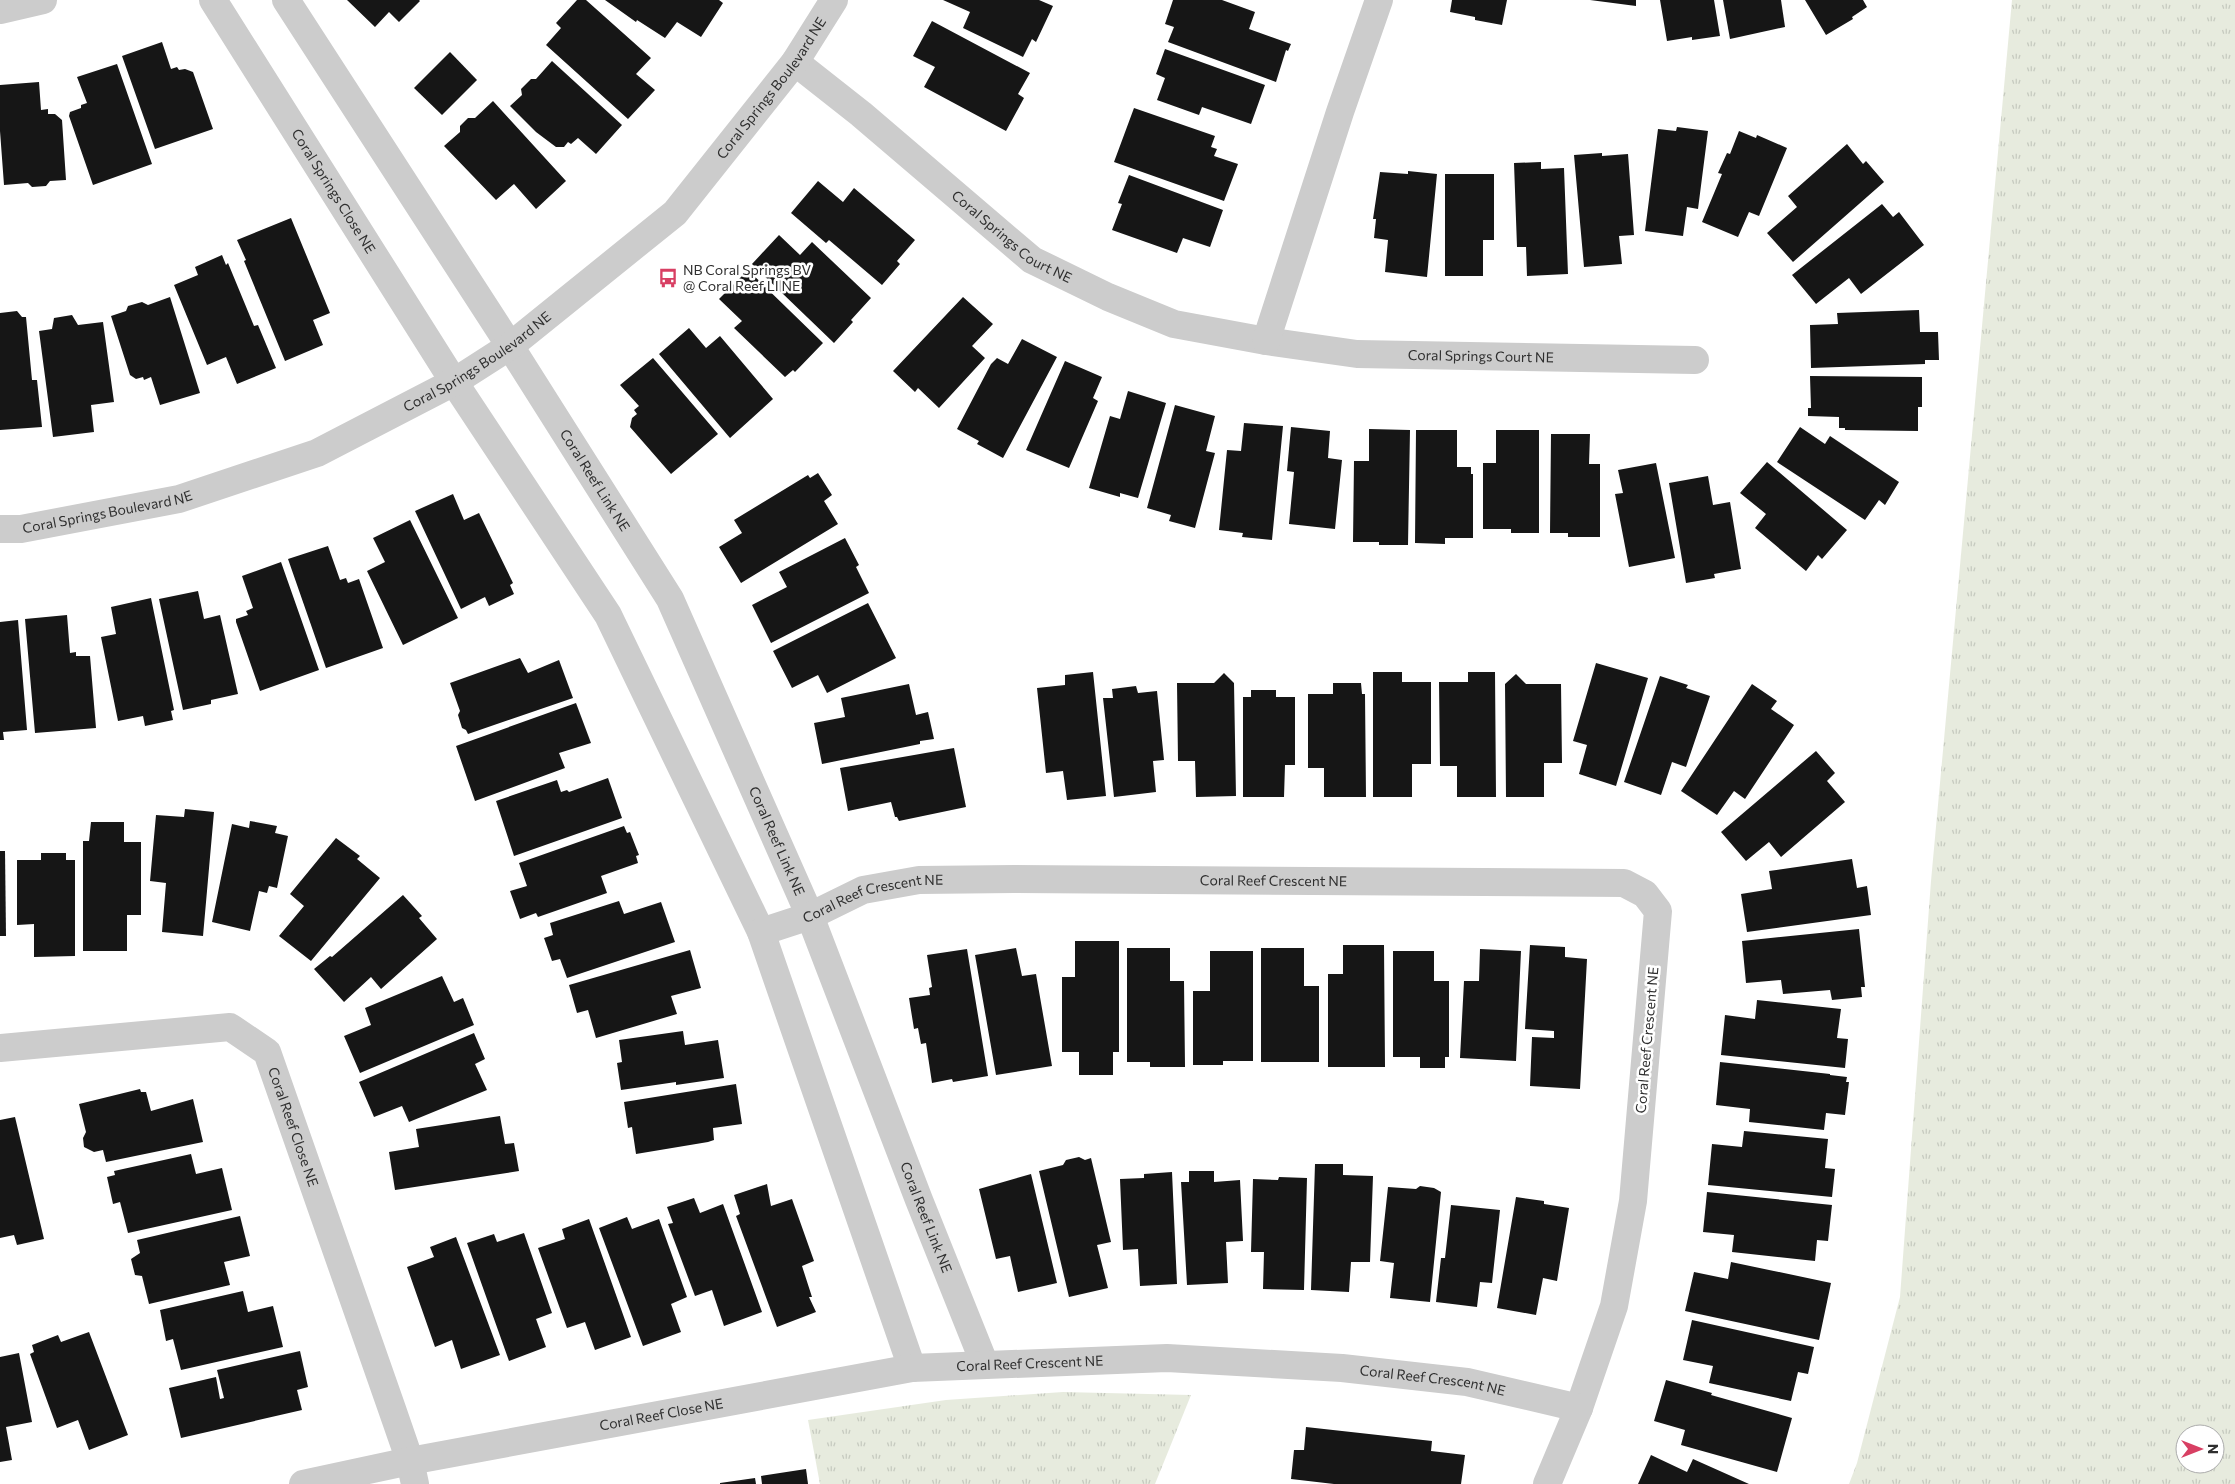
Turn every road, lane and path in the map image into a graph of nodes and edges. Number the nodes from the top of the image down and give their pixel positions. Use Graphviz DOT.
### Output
graph roads {
  1 [pos="43,0"];
  2 [pos="213,0"];
  3 [pos="286,0"];
  4 [pos="834,0"];
  5 [pos="1379,0"];
  6 [pos="0,10"];
  7 [pos="795,62"];
  8 [pos="1266,341"];
  9 [pos="510,346"];
  10 [pos="1695,360"];
  11 [pos="454,382"];
  12 [pos="0,529"];
  13 [pos="810,916"];
  14 [pos="761,932"];
  15 [pos="0,1048"];
  16 [pos="985,1365"];
  17 [pos="912,1368"];
  18 [pos="1579,1408"];
  19 [pos="412,1473"];
  20 [pos="303,1484"];
  21 [pos="1547,1484"];
  1 -- 6 [label="street"];
  2 -- 11 [label="street, Coral Springs Close NE"];
  3 -- 9 [label="street"];
  4 -- 7 [label="street, Coral Springs Boulevard NE"];
  5 -- 8 [label="street"];
  7 -- 8 [label="street, Coral Springs Court NE"];
  7 -- 9 [label="street, Coral Springs Boulevard NE"];
  8 -- 10 [label="street, Coral Springs Court NE"];
  9 -- 11 [label="street, Coral Springs Boulevard NE"];
  9 -- 13 [label="street, Coral Reef Link NE"];
  11 -- 12 [label="street, Coral Springs Boulevard NE"];
  11 -- 14 [label="street"];
  13 -- 14 [label="street, Coral Reef Crescent NE"];
  13 -- 16 [label="street, Coral Reef Link NE"];
  13 -- 18 [label="street, Coral Reef Crescent NE"];
  14 -- 17 [label="street"];
  15 -- 19 [label="street, Coral Reef Close NE"];
  16 -- 17 [label="street, Coral Reef Crescent NE"];
  16 -- 18 [label="street, Coral Reef Crescent NE"];
  17 -- 19 [label="street, Coral Reef Close NE"];
  18 -- 21 [label="street"];
  19 -- 20 [label="street, Coral Reef Close NE"];
}
